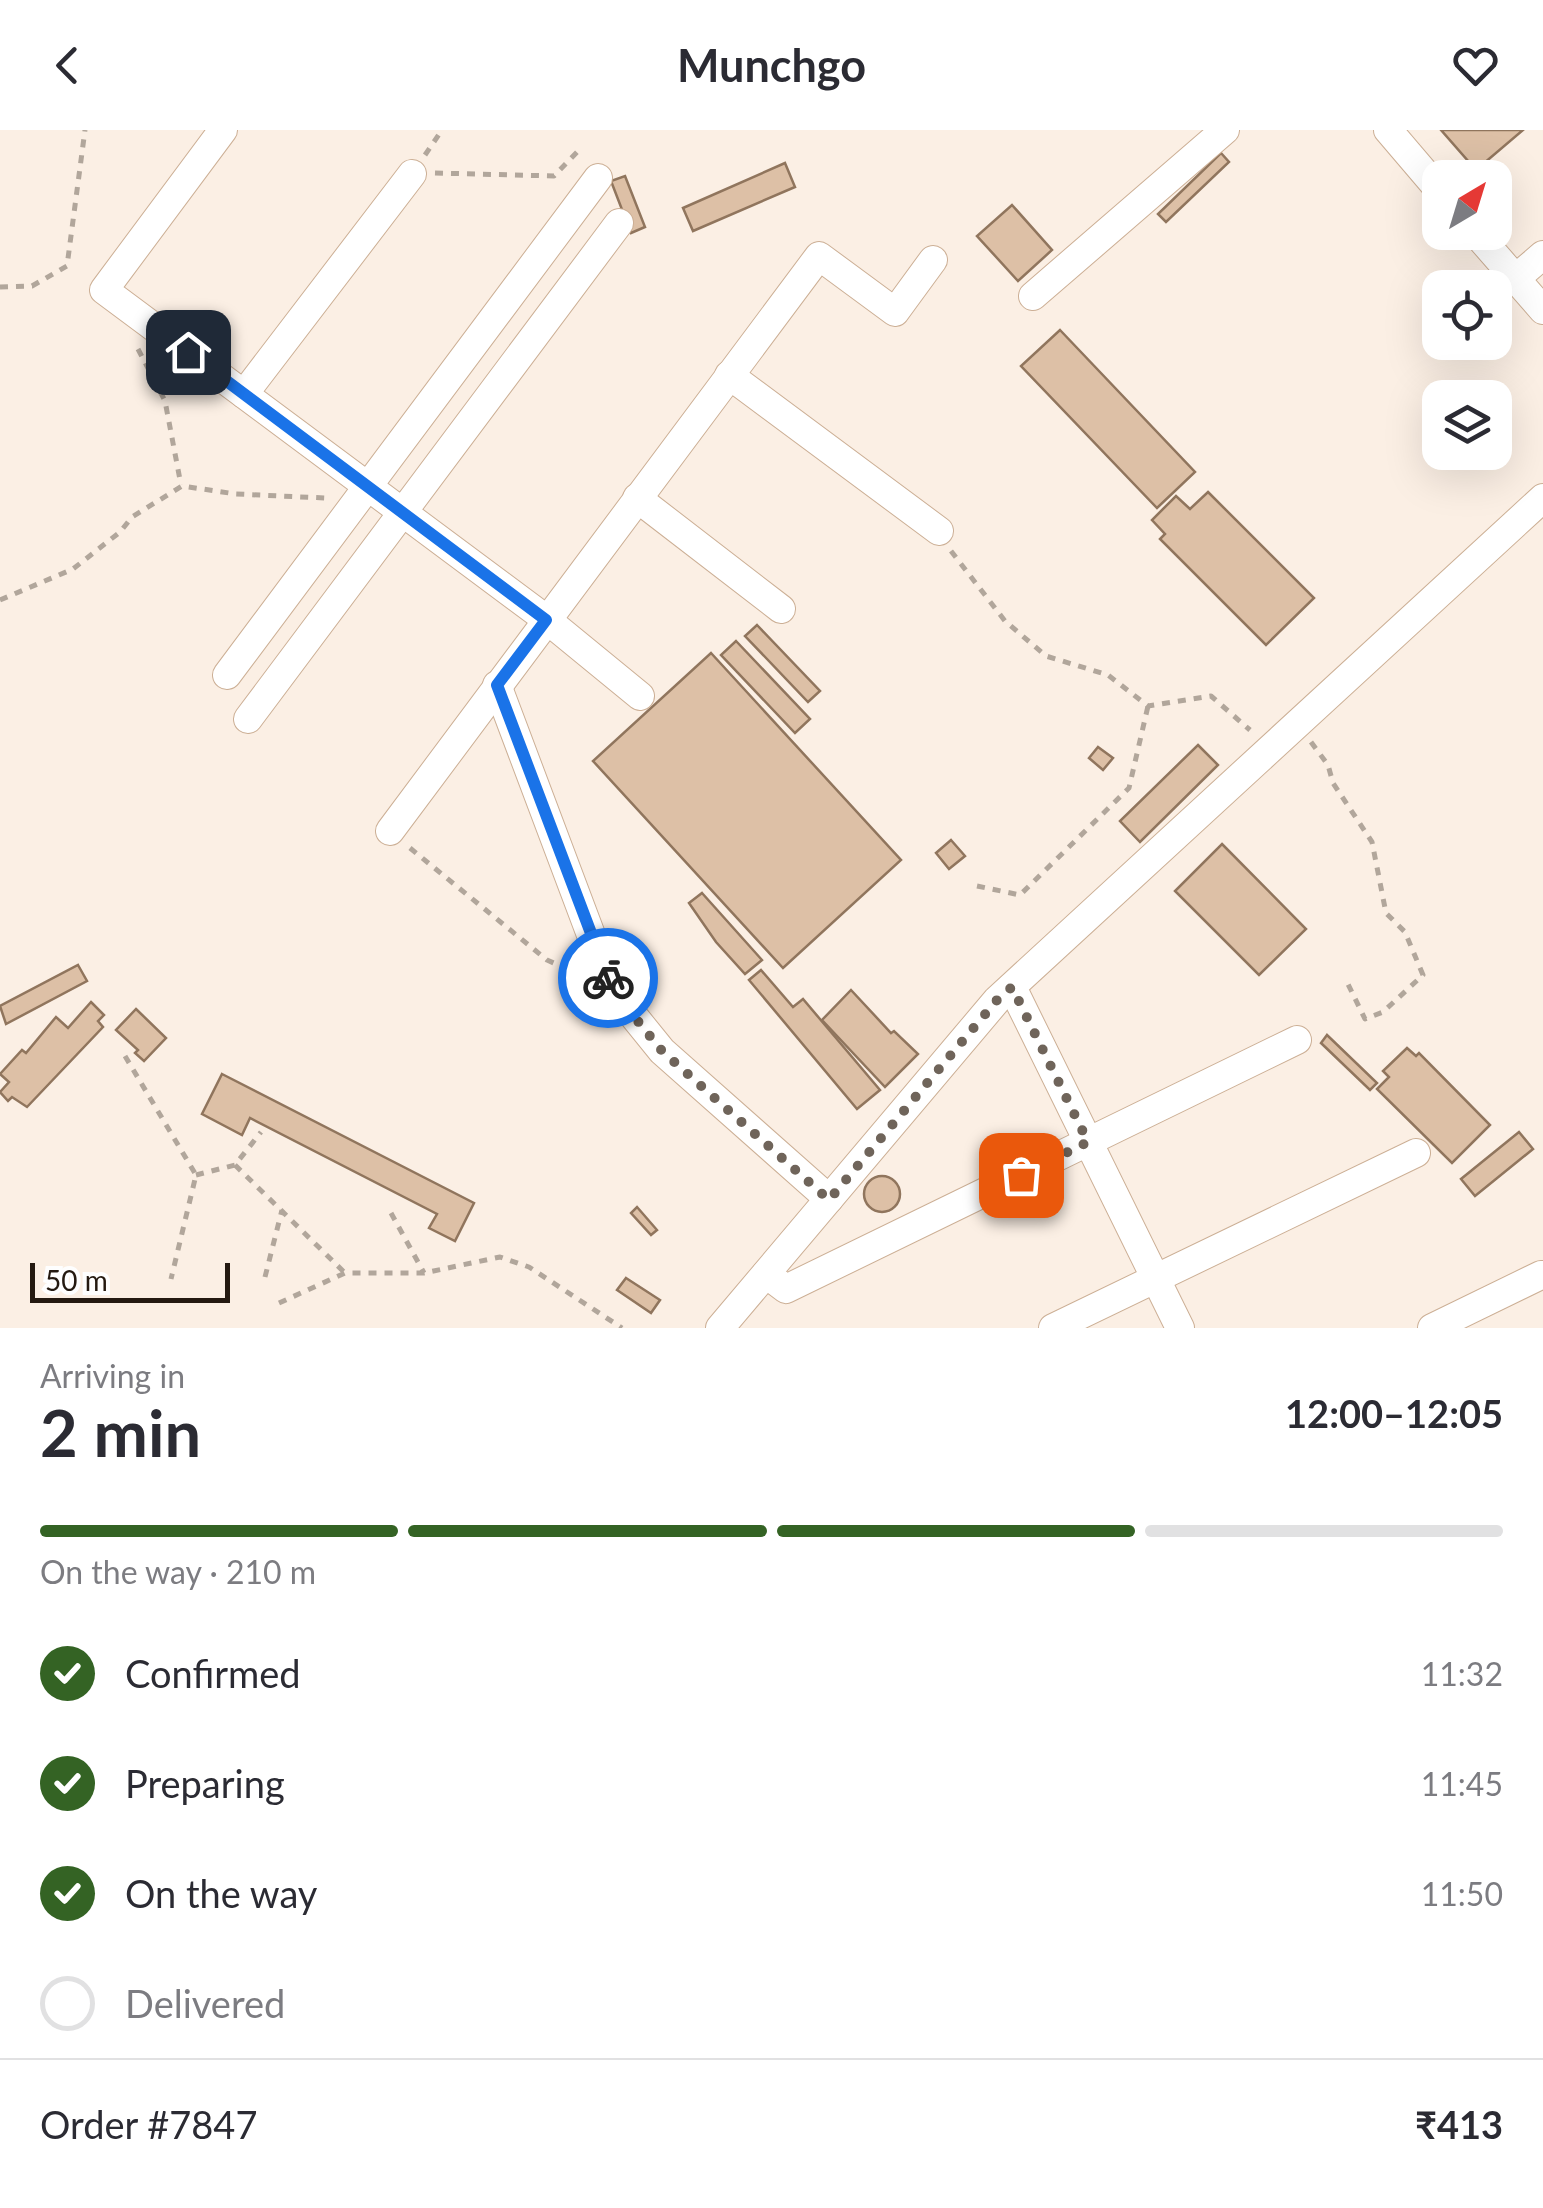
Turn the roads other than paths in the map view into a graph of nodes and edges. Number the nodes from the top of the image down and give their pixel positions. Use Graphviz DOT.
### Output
graph roads {
  1 [pos="223,130"];
  2 [pos="1226,130"];
  3 [pos="1388,130"];
  4 [pos="1422,170"];
  5 [pos="412,174"];
  6 [pos="598,178"];
  7 [pos="619,224"];
  8 [pos="1491,250"];
  9 [pos="1543,255"];
  10 [pos="933,260"];
  11 [pos="1515,279"];
  12 [pos="1033,296"];
  13 [pos="1543,310"];
  14 [pos="730,375"];
  15 [pos="244,394"];
  16 [pos="359,496"];
  17 [pos="637,498"];
  18 [pos="1543,498"];
  19 [pos="405,514"];
  20 [pos="939,531"];
  21 [pos="782,609"];
  22 [pos="546,620"];
  23 [pos="227,676"];
  24 [pos="497,685"];
  25 [pos="640,696"];
  26 [pos="248,719"];
  27 [pos="390,831"];
  28 [pos="1012,987"];
  29 [pos="1297,1040"];
  30 [pos="1088,1142"];
  31 [pos="1416,1152"];
  32 [pos="829,1200"];
  33 [pos="766,1274"];
  34 [pos="1541,1276"];
  35 [pos="1156,1278"];
  36 [pos="720,1328"];
  37 [pos="1053,1328"];
  38 [pos="1180,1328"];
  39 [pos="1432,1328"];
  1 -- 15 [label="street"];
  2 -- 12 [label="street"];
  3 -- 4 [label="street"];
  5 -- 15 [label="street"];
  6 -- 16 [label="street"];
  7 -- 19 [label="street"];
  8 -- 11 [label="street"];
  9 -- 11 [label="street"];
  10 -- 14 [label="street"];
  11 -- 13 [label="street"];
  14 -- 17 [label="street"];
  14 -- 20 [label="street"];
  15 -- 16 [label="street"];
  16 -- 19 [label="street"];
  16 -- 23 [label="street"];
  17 -- 21 [label="street"];
  17 -- 22 [label="street"];
  18 -- 28 [label="street"];
  19 -- 22 [label="street"];
  19 -- 26 [label="street"];
  22 -- 24 [label="street"];
  22 -- 25 [label="street"];
  24 -- 27 [label="street"];
  24 -- 32 [label="street"];
  28 -- 30 [label="street"];
  28 -- 32 [label="street"];
  29 -- 30 [label="street"];
  30 -- 33 [label="street"];
  30 -- 35 [label="street"];
  31 -- 35 [label="street"];
  32 -- 33 [label="street"];
  33 -- 36 [label="street"];
  34 -- 39 [label="street"];
  35 -- 37 [label="street"];
  35 -- 38 [label="street"];
}
